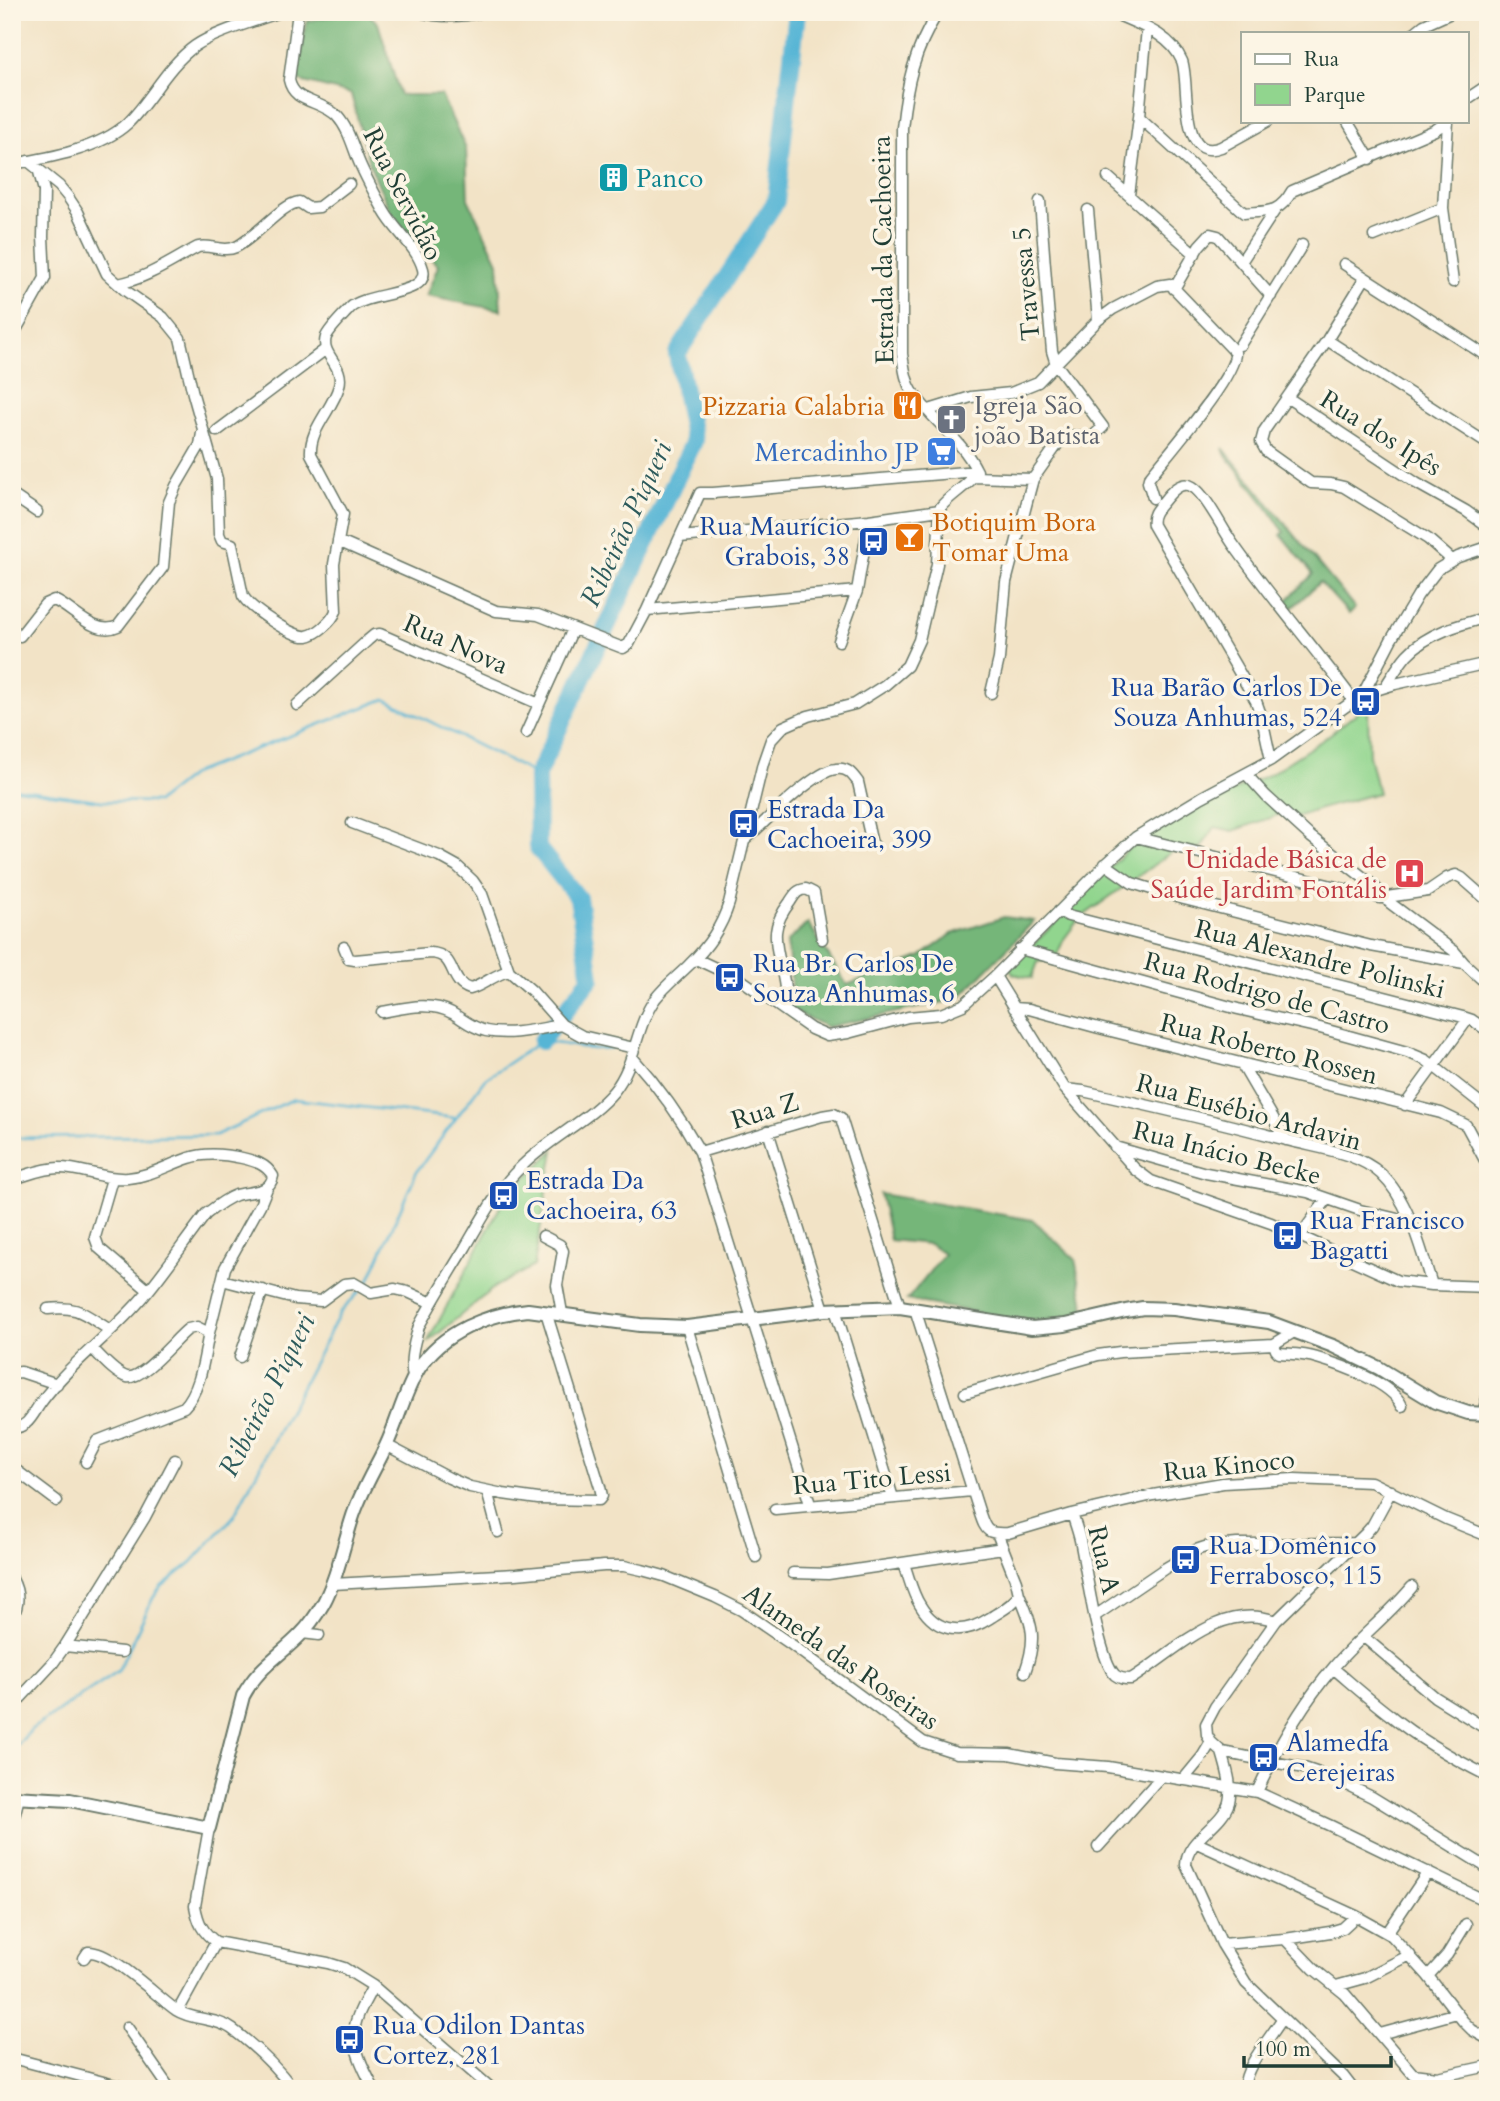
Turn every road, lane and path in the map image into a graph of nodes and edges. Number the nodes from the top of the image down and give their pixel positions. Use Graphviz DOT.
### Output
graph roads {
  1 [pos="280,12"];
  2 [pos="298,12"];
  3 [pos="419,12"];
  4 [pos="484,12"];
  5 [pos="938,12"];
  6 [pos="1111,12"];
  7 [pos="1453,12"];
  8 [pos="1147,28"];
  9 [pos="1415,32"];
  10 [pos="1488,85"];
  11 [pos="1468,98"];
  12 [pos="1139,117"];
  13 [pos="1266,122"];
  14 [pos="1349,122"];
  15 [pos="1447,122"];
  16 [pos="1448,122"];
  17 [pos="1370,159"];
  18 [pos="28,161"];
  19 [pos="12,164"];
  20 [pos="40,172"];
  21 [pos="1108,177"];
  22 [pos="349,184"];
  23 [pos="1129,195"];
  24 [pos="1040,201"];
  25 [pos="1443,208"];
  26 [pos="1088,210"];
  27 [pos="1275,210"];
  28 [pos="1374,236"];
  29 [pos="1301,245"];
  30 [pos="1195,254"];
  31 [pos="1241,262"];
  32 [pos="1344,264"];
  33 [pos="1365,278"];
  34 [pos="1453,282"];
  35 [pos="118,284"];
  36 [pos="1174,289"];
  37 [pos="1270,296"];
  38 [pos="16,320"];
  39 [pos="1098,320"];
  40 [pos="12,337"];
  41 [pos="1327,340"];
  42 [pos="1240,345"];
  43 [pos="326,349"];
  44 [pos="1488,357"];
  45 [pos="1056,364"];
  46 [pos="1288,398"];
  47 [pos="929,410"];
  48 [pos="202,429"];
  49 [pos="217,431"];
  50 [pos="1488,443"];
  51 [pos="976,474"];
  52 [pos="1033,479"];
  53 [pos="12,495"];
  54 [pos="1153,498"];
  55 [pos="940,510"];
  56 [pos="37,512"];
  57 [pos="869,520"];
  58 [pos="1488,527"];
  59 [pos="680,537"];
  60 [pos="338,541"];
  61 [pos="1488,547"];
  62 [pos="1452,560"];
  63 [pos="856,591"];
  64 [pos="647,610"];
  65 [pos="1488,617"];
  66 [pos="573,629"];
  67 [pos="20,636"];
  68 [pos="839,641"];
  69 [pos="1488,663"];
  70 [pos="1385,687"];
  71 [pos="991,692"];
  72 [pos="1359,698"];
  73 [pos="539,704"];
  74 [pos="297,705"];
  75 [pos="526,733"];
  76 [pos="1271,760"];
  77 [pos="1246,774"];
  78 [pos="352,823"];
  79 [pos="1136,837"];
  80 [pos="744,840"];
  81 [pos="874,845"];
  82 [pos="1105,864"];
  83 [pos="1385,897"];
  84 [pos="1488,901"];
  85 [pos="1059,911"];
  86 [pos="822,939"];
  87 [pos="344,947"];
  88 [pos="1020,949"];
  89 [pos="696,959"];
  90 [pos="1464,963"];
  91 [pos="509,971"];
  92 [pos="995,976"];
  93 [pos="1488,985"];
  94 [pos="1014,1008"];
  95 [pos="784,1009"];
  96 [pos="383,1012"];
  97 [pos="1468,1019"];
  98 [pos="562,1025"];
  99 [pos="1488,1031"];
  100 [pos="633,1052"];
  101 [pos="1241,1063"];
  102 [pos="1432,1065"];
  103 [pos="1065,1089"];
  104 [pos="1405,1105"];
  105 [pos="1488,1109"];
  106 [pos="768,1131"];
  107 [pos="1286,1140"];
  108 [pos="1114,1147"];
  109 [pos="700,1152"];
  110 [pos="1488,1166"];
  111 [pos="112,1178"];
  112 [pos="12,1179"];
  113 [pos="267,1188"];
  114 [pos="1327,1199"];
  115 [pos="1410,1222"];
  116 [pos="1300,1236"];
  117 [pos="543,1237"];
  118 [pos="222,1280"];
  119 [pos="1432,1285"];
  120 [pos="1488,1287"];
  121 [pos="148,1290"];
  122 [pos="263,1290"];
  123 [pos="432,1303"];
  124 [pos="900,1307"];
  125 [pos="48,1309"];
  126 [pos="829,1309"];
  127 [pos="915,1309"];
  128 [pos="546,1311"];
  129 [pos="562,1313"];
  130 [pos="750,1319"];
  131 [pos="687,1327"];
  132 [pos="110,1331"];
  133 [pos="1294,1332"];
  134 [pos="209,1333"];
  135 [pos="1274,1344"];
  136 [pos="92,1348"];
  137 [pos="240,1357"];
  138 [pos="12,1373"];
  139 [pos="414,1380"];
  140 [pos="57,1384"];
  141 [pos="1488,1392"];
  142 [pos="965,1393"];
  143 [pos="1402,1406"];
  144 [pos="1485,1414"];
  145 [pos="12,1429"];
  146 [pos="386,1446"];
  147 [pos="175,1460"];
  148 [pos="86,1462"];
  149 [pos="12,1478"];
  150 [pos="487,1491"];
  151 [pos="1391,1491"];
  152 [pos="972,1492"];
  153 [pos="893,1498"];
  154 [pos="57,1501"];
  155 [pos="810,1504"];
  156 [pos="775,1509"];
  157 [pos="1072,1514"];
  158 [pos="498,1532"];
  159 [pos="998,1533"];
  160 [pos="1488,1536"];
  161 [pos="1356,1543"];
  162 [pos="1003,1548"];
  163 [pos="756,1557"];
  164 [pos="904,1564"];
  165 [pos="793,1573"];
  166 [pos="12,1579"];
  167 [pos="333,1584"];
  168 [pos="1412,1587"];
  169 [pos="1019,1594"];
  170 [pos="1095,1616"];
  171 [pos="12,1617"];
  172 [pos="1276,1621"];
  173 [pos="302,1633"];
  174 [pos="319,1635"];
  175 [pos="1364,1637"];
  176 [pos="65,1646"];
  177 [pos="122,1652"];
  178 [pos="1333,1668"];
  179 [pos="1025,1672"];
  180 [pos="12,1707"];
  181 [pos="1488,1730"];
  182 [pos="1211,1742"];
  183 [pos="1222,1752"];
  184 [pos="1270,1762"];
  185 [pos="1488,1776"];
  186 [pos="1161,1777"];
  187 [pos="1183,1780"];
  188 [pos="1229,1787"];
  189 [pos="1257,1792"];
  190 [pos="16,1797"];
  191 [pos="12,1825"];
  192 [pos="209,1828"];
  193 [pos="1197,1843"];
  194 [pos="1098,1847"];
  195 [pos="1488,1870"];
  196 [pos="1428,1872"];
  197 [pos="1488,1902"];
  198 [pos="1356,1916"];
  199 [pos="1466,1924"];
  200 [pos="1387,1933"];
  201 [pos="1285,1939"];
  202 [pos="216,1942"];
  203 [pos="1222,1944"];
  204 [pos="1410,1955"];
  205 [pos="84,1958"];
  206 [pos="1428,1976"];
  207 [pos="373,1986"];
  208 [pos="1336,1986"];
  209 [pos="178,2011"];
  210 [pos="1457,2013"];
  211 [pos="1282,2020"];
  212 [pos="127,2027"];
  213 [pos="1380,2034"];
  214 [pos="1488,2039"];
  215 [pos="12,2058"];
  216 [pos="1488,2066"];
  217 [pos="130,2089"];
  218 [pos="170,2089"];
  219 [pos="293,2089"];
  220 [pos="374,2089"];
  221 [pos="492,2089"];
  222 [pos="1245,2089"];
  223 [pos="1353,2089"];
  1 -- 18 [label="street"];
  2 -- 43 [label="street, Rua Servidão"];
  3 -- 4 [label="street"];
  5 -- 47 [label="street, Estrada da Cachoeira"];
  6 -- 8 [label="street"];
  7 -- 9 [label="street"];
  8 -- 12 [label="street"];
  8 -- 13 [label="street"];
  10 -- 11 [label="street"];
  12 -- 23 [label="street"];
  12 -- 27 [label="street"];
  14 -- 17 [label="street"];
  15 -- 17 [label="street"];
  16 -- 25 [label="street"];
  17 -- 27 [label="street"];
  18 -- 19 [label="street"];
  18 -- 20 [label="street"];
  20 -- 35 [label="street"];
  20 -- 38 [label="street"];
  21 -- 23 [label="street"];
  22 -- 35 [label="street"];
  23 -- 30 [label="street"];
  24 -- 45 [label="street, Travessa 5"];
  25 -- 28 [label="street"];
  25 -- 34 [label="street"];
  26 -- 39 [label="street"];
  27 -- 31 [label="street"];
  29 -- 37 [label="street"];
  30 -- 31 [label="street"];
  30 -- 36 [label="street"];
  31 -- 37 [label="street"];
  32 -- 33 [label="street"];
  33 -- 41 [label="street"];
  33 -- 44 [label="street"];
  35 -- 48 [label="street"];
  36 -- 39 [label="street"];
  36 -- 54 [label="street"];
  37 -- 42 [label="street"];
  38 -- 40 [label="street"];
  39 -- 45 [label="street"];
  41 -- 46 [label="street"];
  41 -- 50 [label="street"];
  43 -- 49 [label="street"];
  43 -- 60 [label="street"];
  45 -- 47 [label="street"];
  45 -- 52 [label="street"];
  46 -- 58 [label="street, Rua dos Ipês"];
  46 -- 62 [label="street"];
  47 -- 51 [label="street, Estrada da Cachoeira"];
  48 -- 60 [label="street"];
  48 -- 67 [label="street"];
  51 -- 52 [label="street"];
  51 -- 55 [label="street"];
  51 -- 59 [label="street"];
  52 -- 71 [label="street"];
  53 -- 56 [label="street"];
  55 -- 57 [label="street"];
  55 -- 80 [label="street"];
  57 -- 59 [label="street"];
  57 -- 63 [label="street"];
  59 -- 64 [label="street"];
  60 -- 66 [label="street"];
  61 -- 62 [label="street"];
  62 -- 72 [label="street"];
  63 -- 64 [label="street"];
  63 -- 68 [label="street"];
  64 -- 66 [label="street"];
  65 -- 70 [label="street"];
  66 -- 73 [label="street"];
  69 -- 70 [label="street"];
  70 -- 72 [label="street"];
  72 -- 76 [label="street"];
  72 -- 76 [label="street"];
  73 -- 74 [label="street, Rua Nova"];
  73 -- 75 [label="street"];
  76 -- 77 [label="street"];
  77 -- 79 [label="street"];
  77 -- 83 [label="street"];
  78 -- 91 [label="street"];
  79 -- 82 [label="street"];
  79 -- 83 [label="street"];
  80 -- 81 [label="street"];
  80 -- 89 [label="street"];
  82 -- 85 [label="street"];
  82 -- 90 [label="street"];
  83 -- 84 [label="street"];
  83 -- 90 [label="street"];
  85 -- 88 [label="street"];
  85 -- 97 [label="street, Rua Alexandre Polinski"];
  86 -- 95 [label="street"];
  87 -- 91 [label="street"];
  88 -- 92 [label="street"];
  88 -- 102 [label="street, Rua Rodrigo de Castro"];
  89 -- 95 [label="street"];
  89 -- 100 [label="street"];
  90 -- 93 [label="street"];
  91 -- 98 [label="street"];
  92 -- 94 [label="street, Rua Inácio Becke"];
  92 -- 95 [label="street"];
  94 -- 101 [label="street, Rua Roberto Rossen"];
  94 -- 103 [label="street, Rua Inácio Becke"];
  96 -- 98 [label="street"];
  97 -- 99 [label="street, Rua Alexandre Polinski"];
  97 -- 102 [label="street"];
  98 -- 100 [label="street"];
  100 -- 109 [label="street"];
  100 -- 123 [label="street"];
  101 -- 104 [label="street, Rua Roberto Rossen"];
  101 -- 107 [label="street"];
  102 -- 104 [label="street"];
  102 -- 105 [label="street, Rua Rodrigo de Castro"];
  103 -- 107 [label="street, Rua Eusébio Ardavin"];
  103 -- 108 [label="street, Rua Inácio Becke"];
  104 -- 110 [label="street, Rua Roberto Rossen"];
  106 -- 109 [label="street, Rua Z"];
  106 -- 124 [label="street, Rua Z"];
  106 -- 126 [label="street"];
  107 -- 115 [label="street, Rua Eusébio Ardavin"];
  108 -- 114 [label="street, Rua Inácio Becke"];
  108 -- 116 [label="street"];
  109 -- 130 [label="street"];
  111 -- 112 [label="street"];
  111 -- 113 [label="street"];
  111 -- 121 [label="street"];
  113 -- 118 [label="street"];
  113 -- 121 [label="street"];
  114 -- 115 [label="street, Rua Inácio Becke"];
  114 -- 116 [label="street"];
  115 -- 119 [label="street, Rua Eusébio Ardavin"];
  116 -- 119 [label="street"];
  117 -- 129 [label="street"];
  118 -- 122 [label="street"];
  118 -- 134 [label="street"];
  119 -- 120 [label="street"];
  121 -- 132 [label="street"];
  122 -- 123 [label="street"];
  122 -- 137 [label="street"];
  123 -- 139 [label="street"];
  124 -- 126 [label="main road"];
  124 -- 127 [label="main road"];
  125 -- 132 [label="street"];
  126 -- 130 [label="main road"];
  126 -- 153 [label="street"];
  127 -- 133 [label="main road"];
  127 -- 152 [label="street"];
  128 -- 129 [label="main road"];
  128 -- 139 [label="main road"];
  128 -- 150 [label="street"];
  129 -- 131 [label="main road"];
  130 -- 131 [label="main road"];
  130 -- 155 [label="street"];
  131 -- 163 [label="street"];
  132 -- 136 [label="street"];
  133 -- 135 [label="street"];
  133 -- 144 [label="main road"];
  134 -- 136 [label="street"];
  134 -- 148 [label="street"];
  135 -- 142 [label="street"];
  135 -- 143 [label="street"];
  136 -- 140 [label="street"];
  138 -- 140 [label="street"];
  139 -- 146 [label="main road"];
  140 -- 145 [label="street"];
  141 -- 144 [label="street"];
  146 -- 150 [label="street"];
  146 -- 167 [label="main road"];
  147 -- 176 [label="street"];
  149 -- 154 [label="street"];
  150 -- 158 [label="street"];
  151 -- 157 [label="street, Rua Kinoco"];
  151 -- 160 [label="street, Rua Kinoco"];
  151 -- 161 [label="street"];
  152 -- 153 [label="street, Rua Tito Lessi"];
  152 -- 159 [label="street"];
  153 -- 155 [label="street, Rua Tito Lessi"];
  155 -- 156 [label="street, Rua Tito Lessi"];
  157 -- 159 [label="street, Rua Kinoco"];
  157 -- 170 [label="street, Rua A"];
  159 -- 162 [label="street"];
  161 -- 170 [label="street"];
  161 -- 172 [label="street"];
  162 -- 164 [label="street"];
  162 -- 169 [label="street"];
  164 -- 165 [label="street"];
  164 -- 169 [label="street"];
  166 -- 171 [label="street"];
  167 -- 173 [label="main road"];
  167 -- 186 [label="street, Alameda das Roseiras"];
  168 -- 175 [label="street"];
  169 -- 179 [label="street"];
  170 -- 172 [label="street, Rua A"];
  172 -- 182 [label="street"];
  173 -- 174 [label="street"];
  173 -- 192 [label="main road"];
  175 -- 178 [label="street"];
  175 -- 181 [label="street"];
  176 -- 177 [label="street"];
  176 -- 180 [label="street"];
  178 -- 184 [label="street"];
  178 -- 185 [label="street"];
  182 -- 183 [label="street"];
  182 -- 187 [label="street"];
  183 -- 184 [label="street"];
  183 -- 188 [label="street"];
  184 -- 189 [label="street"];
  184 -- 195 [label="street"];
  186 -- 187 [label="street, Alameda das Roseiras"];
  186 -- 194 [label="street"];
  187 -- 188 [label="street, Alameda das Roseiras"];
  188 -- 189 [label="street"];
  188 -- 193 [label="street"];
  189 -- 196 [label="street"];
  190 -- 191 [label="street"];
  190 -- 192 [label="main road"];
  192 -- 202 [label="street"];
  193 -- 198 [label="street"];
  193 -- 203 [label="street"];
  196 -- 197 [label="street"];
  196 -- 200 [label="street"];
  198 -- 200 [label="street"];
  198 -- 201 [label="street"];
  199 -- 206 [label="street"];
  200 -- 204 [label="street"];
  201 -- 203 [label="street"];
  201 -- 208 [label="street"];
  202 -- 207 [label="street"];
  202 -- 209 [label="street"];
  203 -- 211 [label="street"];
  204 -- 206 [label="street"];
  204 -- 208 [label="street"];
  205 -- 209 [label="street"];
  206 -- 210 [label="street"];
  207 -- 220 [label="street"];
  207 -- 221 [label="street"];
  208 -- 213 [label="street"];
  209 -- 219 [label="street"];
  210 -- 213 [label="street"];
  210 -- 214 [label="street"];
  211 -- 222 [label="street"];
  211 -- 223 [label="street"];
  212 -- 218 [label="street"];
  213 -- 216 [label="street"];
  215 -- 217 [label="street"];
}
